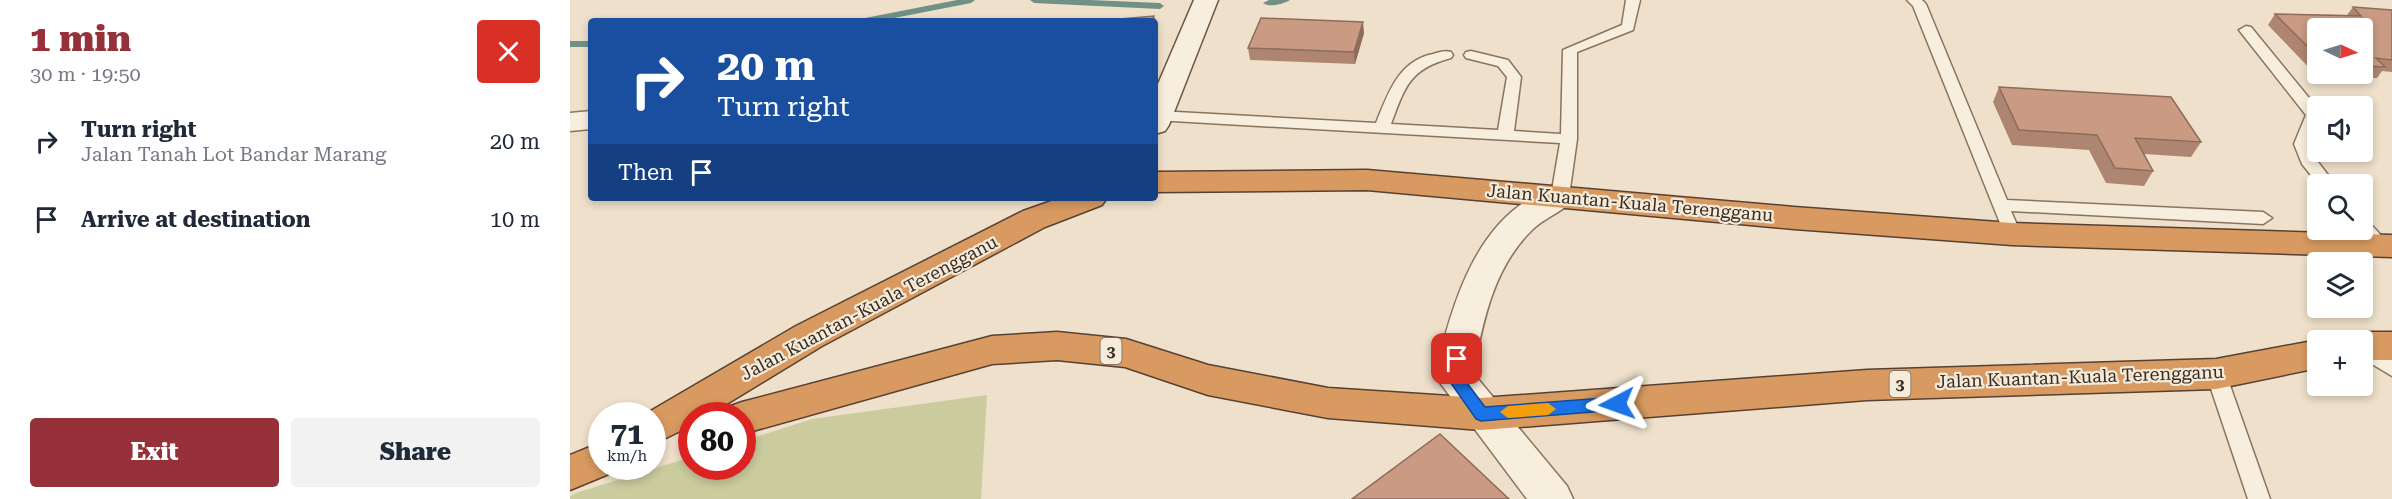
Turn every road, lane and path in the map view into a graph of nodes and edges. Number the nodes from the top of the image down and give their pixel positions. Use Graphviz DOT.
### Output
graph roads {
  1 [pos="1206,0"];
  2 [pos="1633,0"];
  3 [pos="1914,0"];
  4 [pos="2246,30"];
  5 [pos="1446,55"];
  6 [pos="1471,55"];
  7 [pos="1158,114"];
  8 [pos="1158,119"];
  9 [pos="588,120"];
  10 [pos="570,122"];
  11 [pos="1382,128"];
  12 [pos="1505,135"];
  13 [pos="1569,139"];
  14 [pos="2318,174"];
  15 [pos="1158,182"];
  16 [pos="1560,196"];
  17 [pos="1083,201"];
  18 [pos="2001,205"];
  19 [pos="2263,218"];
  20 [pos="2012,234"];
  21 [pos="2378,239"];
  22 [pos="2373,346"];
  23 [pos="2392,346"];
  24 [pos="2373,354"];
  25 [pos="2307,356"];
  26 [pos="2392,368"];
  27 [pos="2216,374"];
  28 [pos="756,414"];
  29 [pos="1481,414"];
  30 [pos="666,421"];
  31 [pos="588,465"];
  32 [pos="570,473"];
  33 [pos="1552,499"];
  34 [pos="2259,499"];
  1 -- 7 [label="street"];
  2 -- 13 [label="lane"];
  3 -- 18 [label="lane"];
  4 -- 14 [label="lane"];
  5 -- 11 [label="lane"];
  6 -- 12 [label="lane"];
  8 -- 11 [label="lane"];
  9 -- 10 [label="street"];
  11 -- 12 [label="lane"];
  12 -- 13 [label="lane"];
  13 -- 16 [label="lane"];
  15 -- 16 [label="highway, Jalan Kuantan-Kuala Terengganu"];
  16 -- 20 [label="highway, Jalan Kuantan-Kuala Terengganu"];
  16 -- 29 [label="street"];
  17 -- 30 [label="highway, Jalan Kuantan-Kuala Terengganu"];
  18 -- 19 [label="lane"];
  18 -- 20 [label="lane"];
  20 -- 21 [label="highway, Jalan Kuantan-Kuala Terengganu"];
  22 -- 23 [label="highway"];
  24 -- 26 [label="lane"];
  25 -- 27 [label="highway, Jalan Kuantan-Kuala Terengganu / 3"];
  27 -- 29 [label="highway, Jalan Kuantan-Kuala Terengganu / 3"];
  27 -- 34 [label="lane"];
  28 -- 29 [label="highway, Jalan Kuantan-Kuala Terengganu / 3"];
  29 -- 33 [label="street"];
  31 -- 32 [label="highway"];
}
